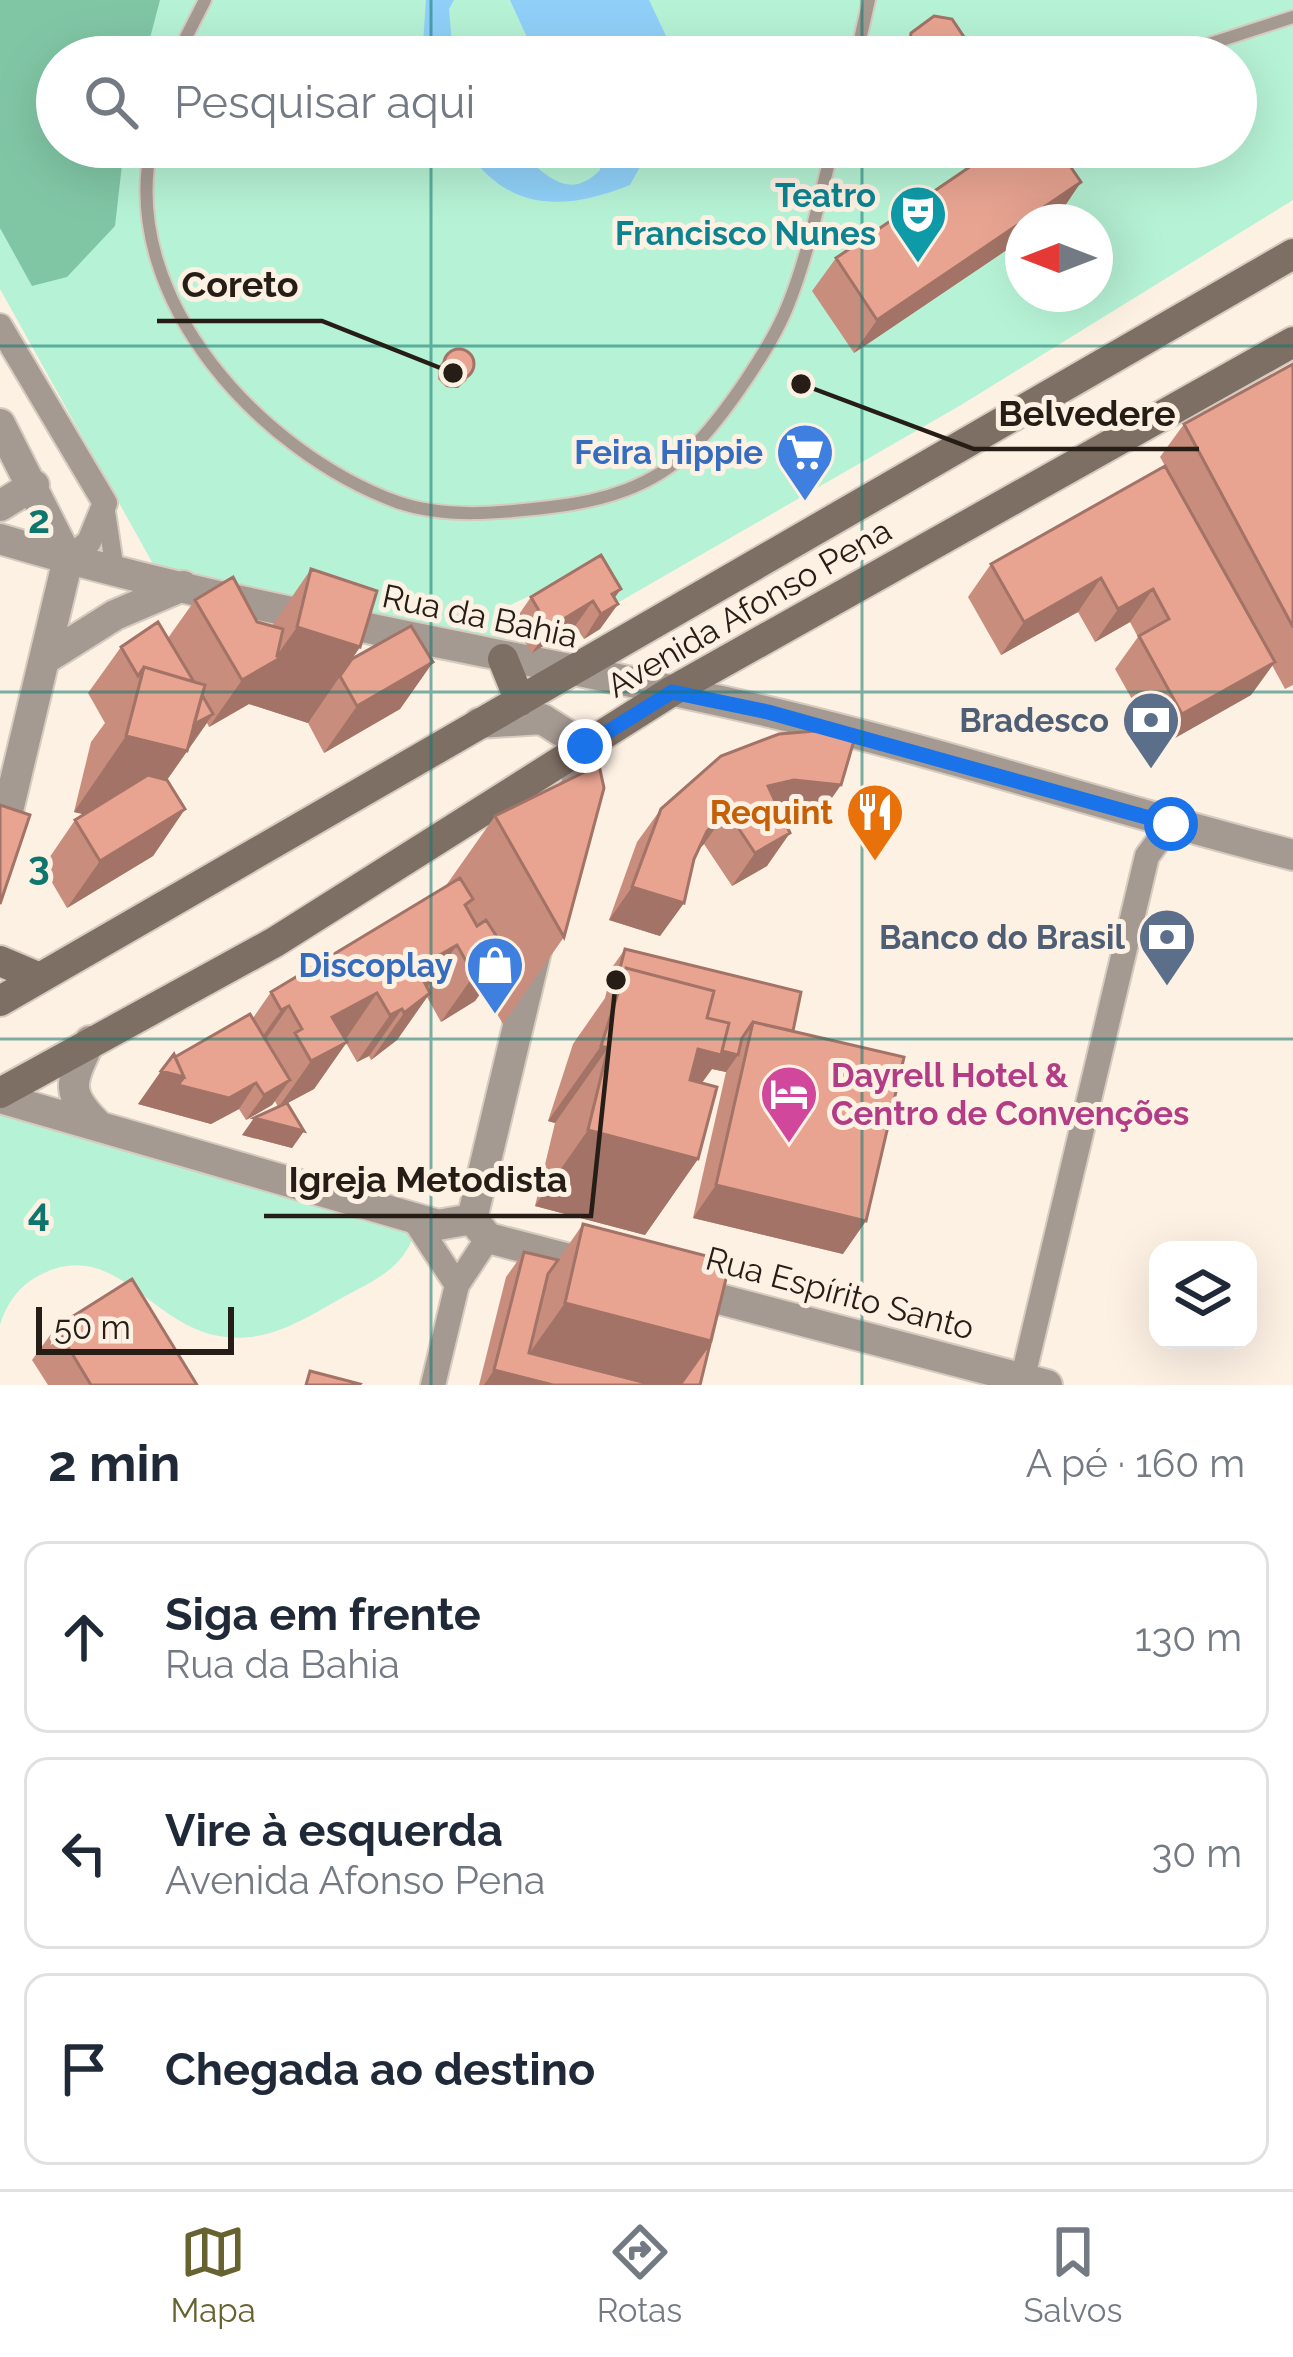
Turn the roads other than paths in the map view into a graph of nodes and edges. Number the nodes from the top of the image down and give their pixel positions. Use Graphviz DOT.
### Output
graph roads {
  1 [pos="206,0"];
  2 [pos="869,0"];
  3 [pos="1293,17"];
  4 [pos="187,36"];
  5 [pos="861,36"];
  6 [pos="1234,36"];
  7 [pos="151,168"];
  8 [pos="826,168"];
  9 [pos="1293,254"];
  10 [pos="0,326"];
  11 [pos="1293,342"];
  12 [pos="0,424"];
  13 [pos="34,485"];
  14 [pos="105,503"];
  15 [pos="0,506"];
  16 [pos="0,538"];
  17 [pos="68,559"];
  18 [pos="115,572"];
  19 [pos="184,585"];
  20 [pos="45,659"];
  21 [pos="503,659"];
  22 [pos="568,671"];
  23 [pos="672,692"];
  24 [pos="520,700"];
  25 [pos="479,723"];
  26 [pos="585,746"];
  27 [pos="1171,824"];
  28 [pos="564,834"];
  29 [pos="0,844"];
  30 [pos="1293,855"];
  31 [pos="542,925"];
  32 [pos="0,961"];
  33 [pos="40,978"];
  34 [pos="0,1001"];
  35 [pos="90,1041"];
  36 [pos="0,1095"];
  37 [pos="100,1127"];
  38 [pos="413,1218"];
  39 [pos="480,1229"];
  40 [pos="457,1285"];
  41 [pos="1030,1383"];
  42 [pos="433,1385"];
  1 -- 4 [label="lane"];
  2 -- 5 [label="lane"];
  3 -- 6 [label="lane"];
  7 -- 8 [label="lane"];
  9 -- 22 [label="main road, Avenida Afonso Pena"];
  10 -- 14 [label="street"];
  11 -- 23 [label="main road, Avenida Afonso Pena"];
  12 -- 13 [label="street"];
  13 -- 15 [label="street"];
  13 -- 17 [label="street"];
  14 -- 17 [label="street"];
  14 -- 18 [label="street"];
  16 -- 17 [label="street, Rua da Bahia"];
  17 -- 18 [label="street, Rua da Bahia"];
  17 -- 20 [label="street"];
  18 -- 19 [label="street, Rua da Bahia"];
  19 -- 20 [label="street"];
  19 -- 21 [label="street, Rua da Bahia"];
  20 -- 29 [label="street"];
  21 -- 22 [label="street, Rua da Bahia"];
  21 -- 24 [label="main road"];
  22 -- 23 [label="street, Rua da Bahia"];
  22 -- 24 [label="main road, Avenida Afonso Pena"];
  23 -- 26 [label="main road, Avenida Afonso Pena"];
  23 -- 27 [label="street, Rua da Bahia"];
  24 -- 25 [label="main road, Avenida Afonso Pena"];
  25 -- 26 [label="street"];
  25 -- 33 [label="main road, Avenida Afonso Pena"];
  26 -- 28 [label="street"];
  26 -- 35 [label="main road, Avenida Afonso Pena"];
  27 -- 30 [label="street, Rua da Bahia"];
  27 -- 41 [label="street"];
  31 -- 39 [label="street"];
  32 -- 33 [label="main road"];
  33 -- 34 [label="main road, Avenida Afonso Pena"];
  35 -- 36 [label="main road, Avenida Afonso Pena"];
  35 -- 37 [label="street"];
  36 -- 37 [label="street, Rua Espírito Santo"];
  37 -- 38 [label="street, Rua Espírito Santo"];
  38 -- 39 [label="street, Rua Espírito Santo"];
  38 -- 40 [label="street"];
  39 -- 40 [label="street"];
  39 -- 41 [label="street, Rua Espírito Santo"];
  40 -- 42 [label="street"];
}
